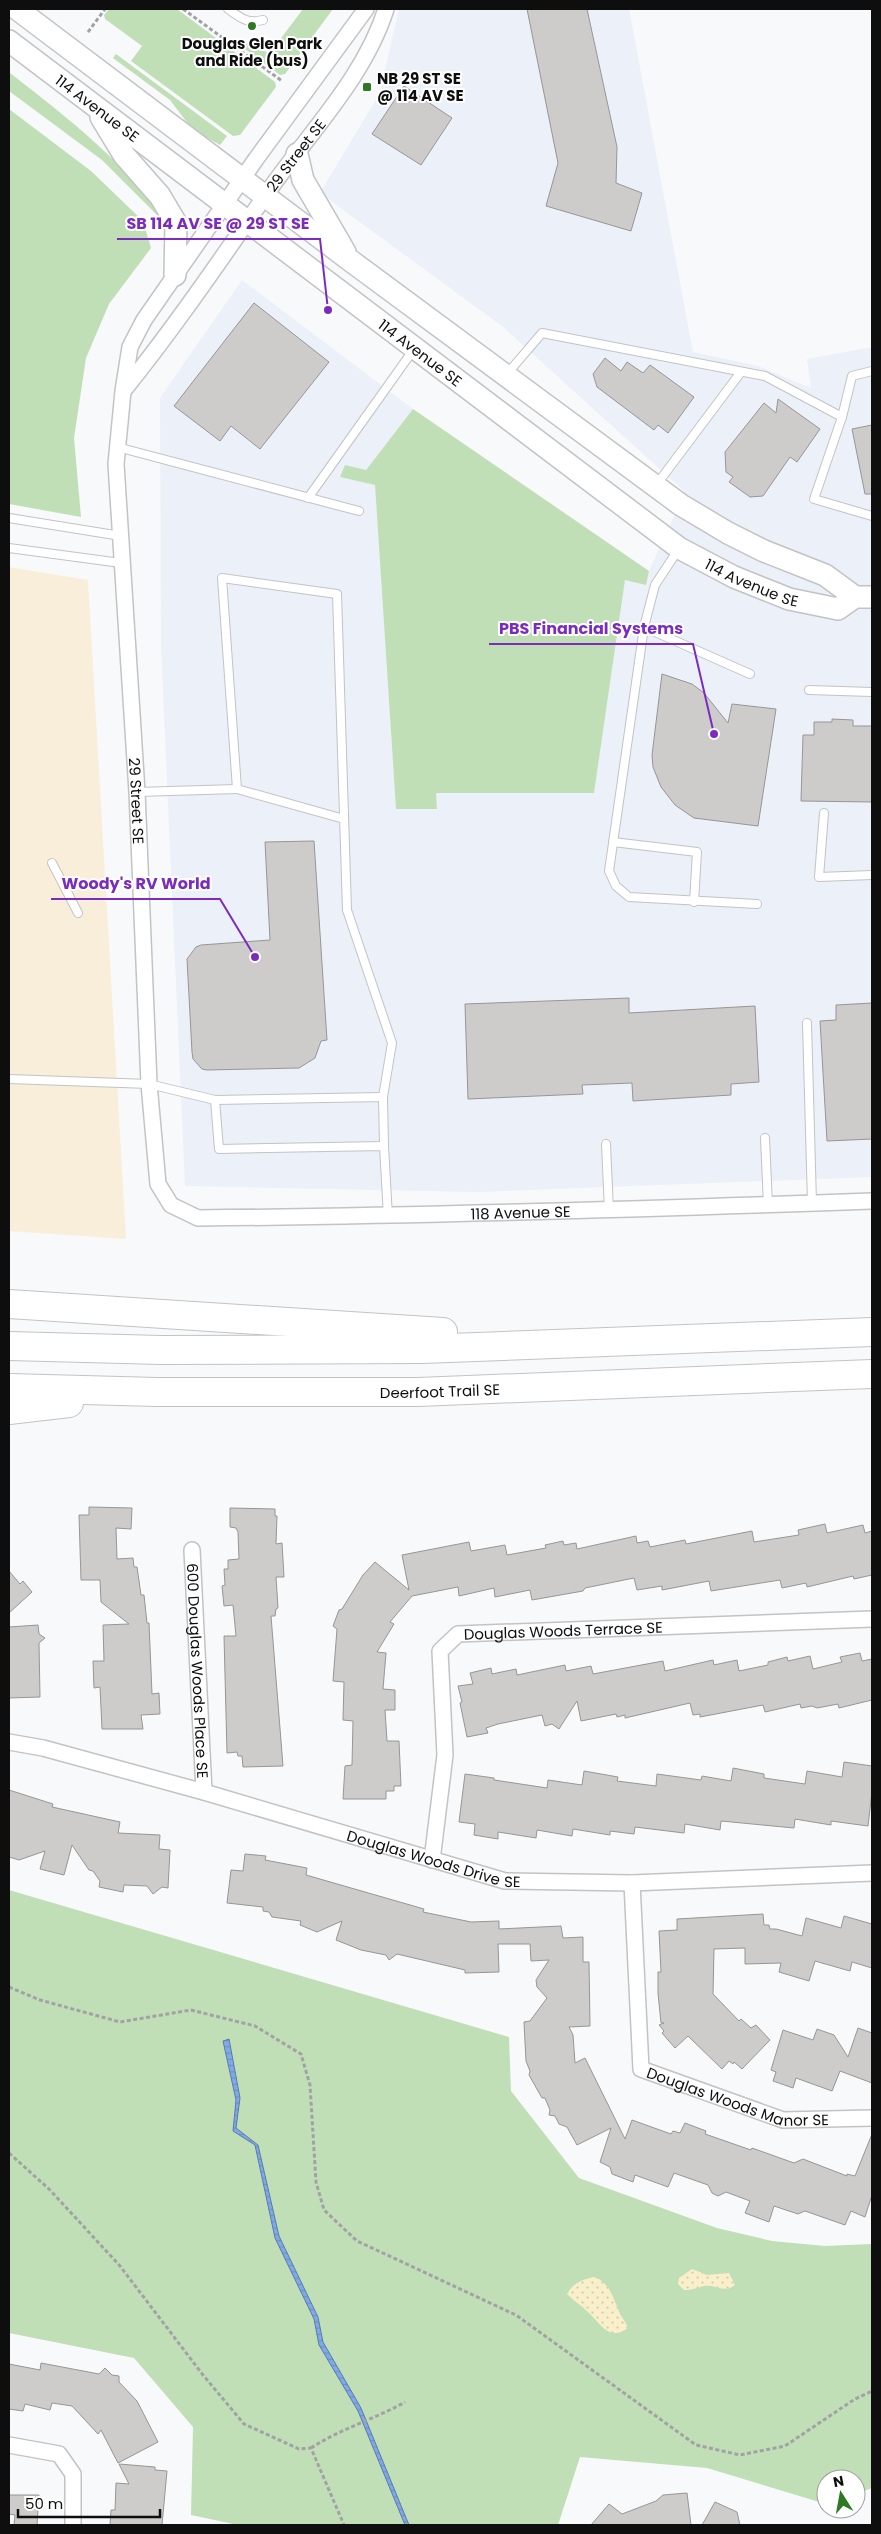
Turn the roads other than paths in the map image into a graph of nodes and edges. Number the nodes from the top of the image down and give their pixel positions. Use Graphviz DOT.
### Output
graph roads {
  1 [pos="17,9"];
  2 [pos="228,9"];
  3 [pos="366,9"];
  4 [pos="386,9"];
  5 [pos="263,20"];
  6 [pos="9,41"];
  7 [pos="96,108"];
  8 [pos="297,154"];
  9 [pos="242,180"];
  10 [pos="265,196"];
  11 [pos="225,204"];
  12 [pos="249,222"];
  13 [pos="351,261"];
  14 [pos="175,274"];
  15 [pos="415,348"];
  16 [pos="872,371"];
  17 [pos="741,372"];
  18 [pos="505,375"];
  19 [pos="123,391"];
  20 [pos="842,417"];
  21 [pos="116,447"];
  22 [pos="656,486"];
  23 [pos="308,498"];
  24 [pos="359,511"];
  25 [pos="872,516"];
  26 [pos="9,518"];
  27 [pos="120,536"];
  28 [pos="9,548"];
  29 [pos="679,548"];
  30 [pos="122,563"];
  31 [pos="863,597"];
  32 [pos="644,627"];
  33 [pos="750,674"];
  34 [pos="809,690"];
  35 [pos="872,692"];
  36 [pos="237,789"];
  37 [pos="137,792"];
  38 [pos="824,812"];
  39 [pos="344,820"];
  40 [pos="613,842"];
  41 [pos="52,863"];
  42 [pos="872,875"];
  43 [pos="694,902"];
  44 [pos="758,904"];
  45 [pos="78,913"];
  46 [pos="807,1023"];
  47 [pos="9,1079"];
  48 [pos="149,1084"];
  49 [pos="383,1096"];
  50 [pos="215,1100"];
  51 [pos="765,1138"];
  52 [pos="606,1144"];
  53 [pos="384,1146"];
  54 [pos="872,1201"];
  55 [pos="812,1203"];
  56 [pos="171,1205"];
  57 [pos="768,1205"];
  58 [pos="609,1211"];
  59 [pos="388,1216"];
  60 [pos="9,1304"];
  61 [pos="872,1332"];
  62 [pos="622,1342"];
  63 [pos="9,1346"];
  64 [pos="872,1374"];
  65 [pos="9,1388"];
  66 [pos="156,1392"];
  67 [pos="9,1410"];
  68 [pos="192,1550"];
  69 [pos="872,1619"];
  70 [pos="9,1742"];
  71 [pos="204,1792"];
  72 [pos="432,1860"];
  73 [pos="872,1873"];
  74 [pos="632,1883"];
  75 [pos="872,2118"];
  76 [pos="9,2445"];
  77 [pos="73,2525"];
  1 -- 9 [label="main road, 114 Avenue SE"];
  2 -- 5 [label="lane"];
  3 -- 9 [label="street, 29 Street SE"];
  4 -- 8 [label="street, 29 Street SE"];
  6 -- 7 [label="main road, 114 Avenue SE"];
  7 -- 11 [label="main road, 114 Avenue SE"];
  7 -- 14 [label="main road"];
  8 -- 10 [label="street, 29 Street SE"];
  8 -- 13 [label="main road"];
  9 -- 10 [label="main road, 114 Avenue SE"];
  9 -- 11 [label="street, 29 Street SE"];
  10 -- 12 [label="street, 29 Street SE"];
  10 -- 13 [label="main road, 114 Avenue SE"];
  11 -- 12 [label="main road, 114 Avenue SE"];
  11 -- 14 [label="street, 29 Street SE"];
  12 -- 15 [label="main road, 114 Avenue SE"];
  12 -- 19 [label="street, 29 Street SE"];
  13 -- 18 [label="main road, 114 Avenue SE"];
  14 -- 19 [label="street, 29 Street SE"];
  15 -- 23 [label="lane"];
  15 -- 29 [label="main road, 114 Avenue SE"];
  16 -- 20 [label="lane"];
  17 -- 18 [label="lane"];
  17 -- 20 [label="lane"];
  17 -- 22 [label="lane"];
  18 -- 22 [label="main road, 114 Avenue SE"];
  19 -- 21 [label="street, 29 Street SE"];
  20 -- 25 [label="lane"];
  21 -- 23 [label="lane"];
  21 -- 27 [label="street, 29 Street SE"];
  22 -- 31 [label="main road, 114 Avenue SE"];
  23 -- 24 [label="lane"];
  26 -- 27 [label="lane"];
  27 -- 30 [label="street, 29 Street SE"];
  28 -- 30 [label="lane"];
  29 -- 31 [label="main road, 114 Avenue SE"];
  29 -- 32 [label="lane"];
  30 -- 37 [label="street, 29 Street SE"];
  32 -- 33 [label="lane"];
  32 -- 40 [label="lane"];
  34 -- 35 [label="lane"];
  36 -- 37 [label="lane"];
  36 -- 39 [label="lane"];
  36 -- 39 [label="lane"];
  37 -- 48 [label="street, 29 Street SE"];
  38 -- 42 [label="lane"];
  39 -- 49 [label="lane"];
  40 -- 43 [label="lane"];
  40 -- 43 [label="lane"];
  41 -- 45 [label="lane"];
  43 -- 44 [label="lane"];
  46 -- 55 [label="lane"];
  47 -- 48 [label="lane"];
  48 -- 50 [label="lane"];
  48 -- 56 [label="street, 29 Street SE"];
  49 -- 50 [label="lane"];
  49 -- 53 [label="lane"];
  50 -- 53 [label="lane"];
  51 -- 57 [label="lane"];
  52 -- 58 [label="lane"];
  53 -- 59 [label="lane"];
  54 -- 55 [label="street, 118 Avenue SE"];
  55 -- 57 [label="street, 118 Avenue SE"];
  56 -- 59 [label="street, 118 Avenue SE"];
  57 -- 58 [label="street, 118 Avenue SE"];
  58 -- 59 [label="street, 118 Avenue SE"];
  60 -- 62 [label="highway"];
  61 -- 62 [label="highway"];
  62 -- 63 [label="highway"];
  64 -- 66 [label="highway, Deerfoot Trail SE"];
  65 -- 66 [label="highway, Deerfoot Trail SE"];
  66 -- 67 [label="highway"];
  68 -- 71 [label="street, 600 Douglas Woods Place SE"];
  69 -- 72 [label="street, Douglas Woods Terrace SE"];
  70 -- 71 [label="street, Douglas Woods Drive SE"];
  71 -- 72 [label="street, Douglas Woods Drive SE"];
  72 -- 74 [label="street, Douglas Woods Drive SE"];
  73 -- 74 [label="street, Douglas Woods Drive SE"];
  74 -- 75 [label="street, Douglas Woods Manor SE"];
  76 -- 77 [label="street"];
}
